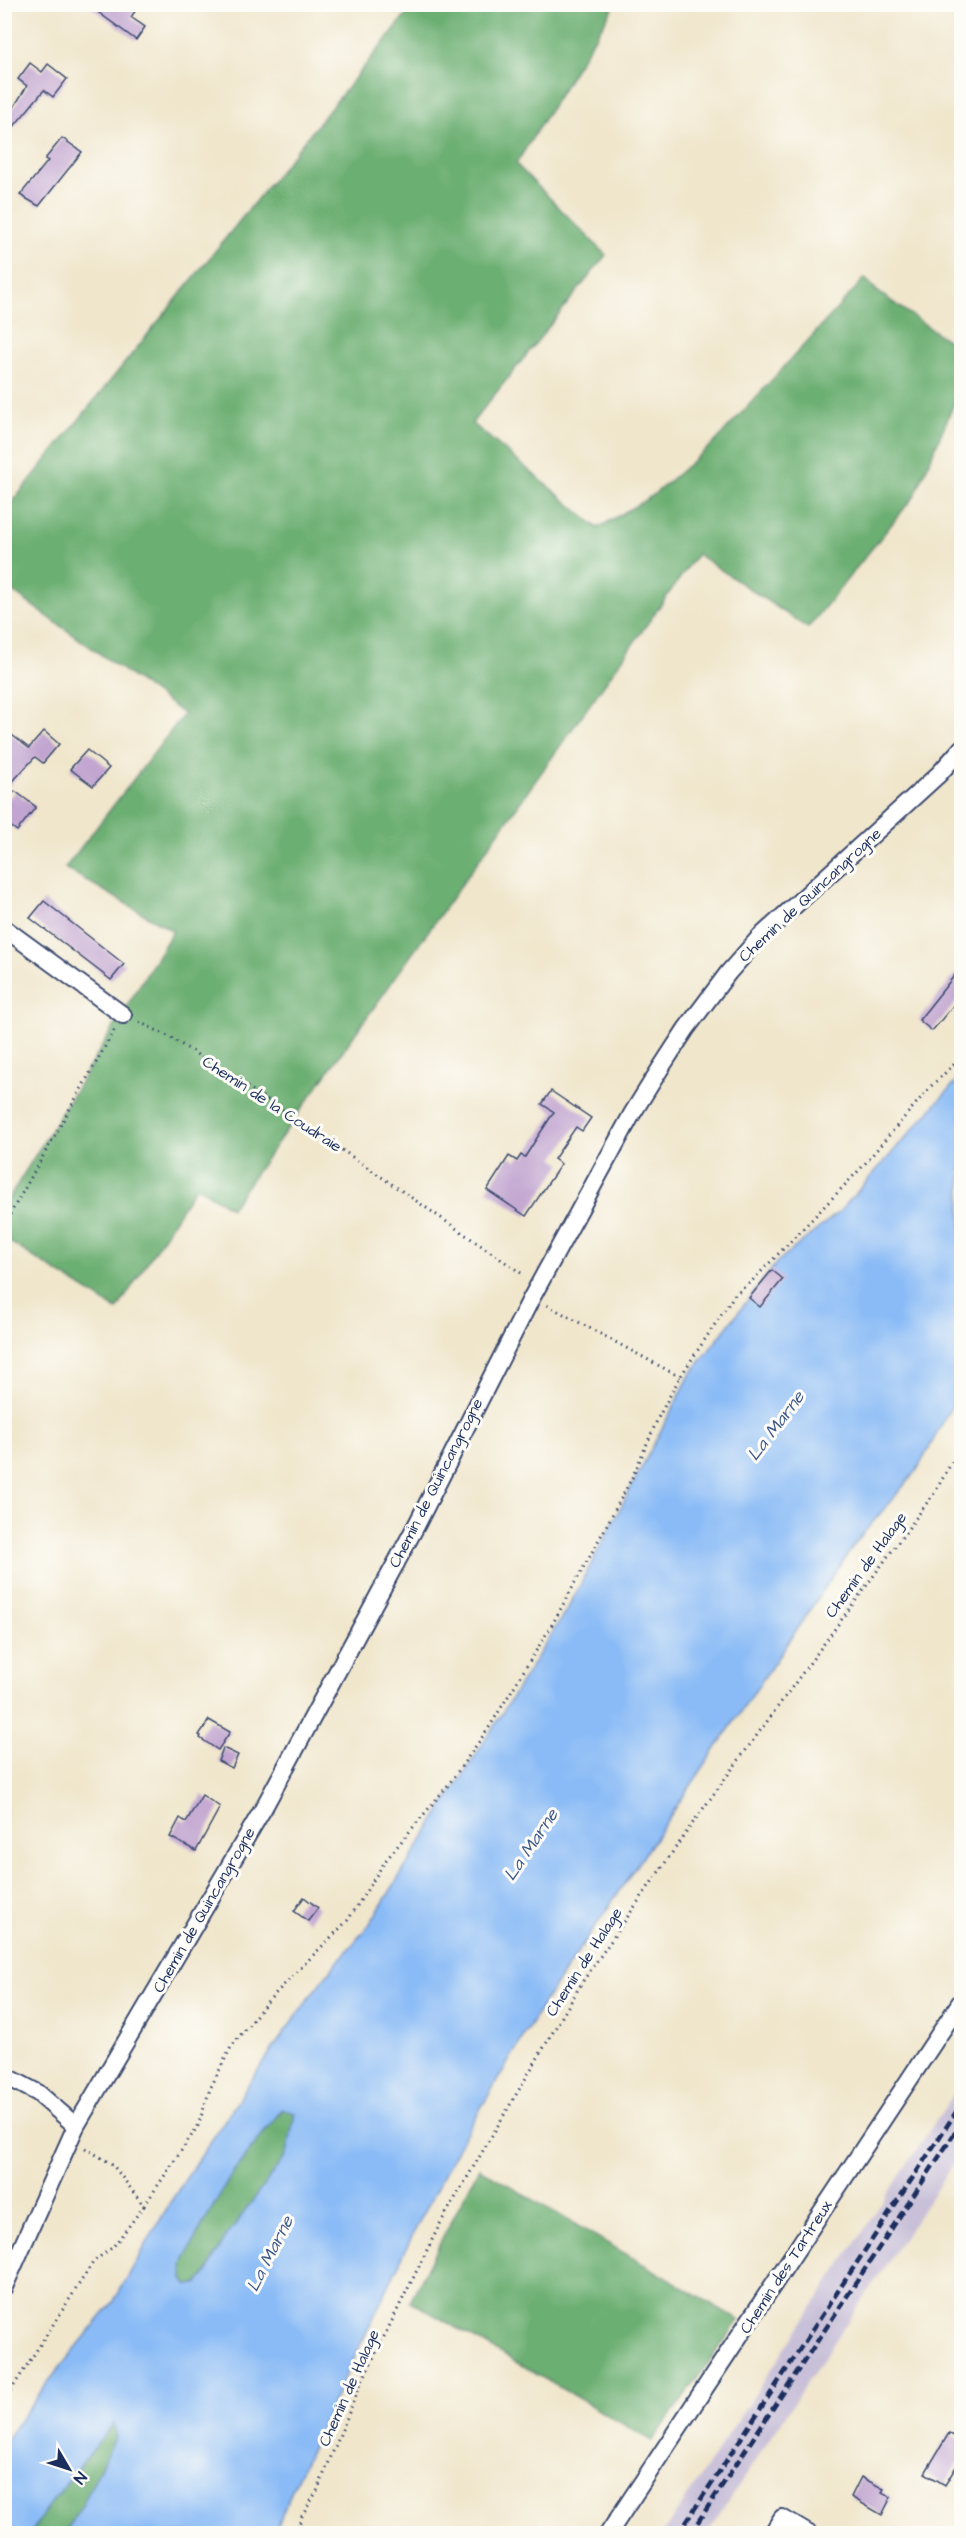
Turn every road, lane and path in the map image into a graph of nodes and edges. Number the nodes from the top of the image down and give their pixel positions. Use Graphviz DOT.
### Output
graph roads {
  1 [pos="962,748"];
  2 [pos="4,928"];
  3 [pos="123,1015"];
  4 [pos="962,1058"];
  5 [pos="4,1225"];
  6 [pos="535,1291"];
  7 [pos="680,1377"];
  8 [pos="962,1444"];
  9 [pos="962,2000"];
  10 [pos="4,2075"];
  11 [pos="73,2133"];
  12 [pos="144,2206"];
  13 [pos="4,2287"];
  14 [pos="4,2401"];
  15 [pos="296,2534"];
  16 [pos="608,2534"];
  17 [pos="772,2534"];
  18 [pos="809,2534"];
  1 -- 6 [label="street, Chemin de Quincangrogne"];
  2 -- 3 [label="street"];
  3 -- 5 [label="path"];
  3 -- 6 [label="path, Chemin de la Coudraie"];
  4 -- 7 [label="path"];
  6 -- 7 [label="path, Chemin de la Coudraie"];
  6 -- 11 [label="street, Chemin de Quincangrogne"];
  7 -- 12 [label="path"];
  8 -- 15 [label="path, Chemin de Halage"];
  9 -- 16 [label="street, Chemin des Tartreux"];
  10 -- 11 [label="street"];
  11 -- 12 [label="path"];
  11 -- 13 [label="street, Chemin de Quincangrogne"];
  12 -- 14 [label="path"];
  17 -- 18 [label="street"];
}
